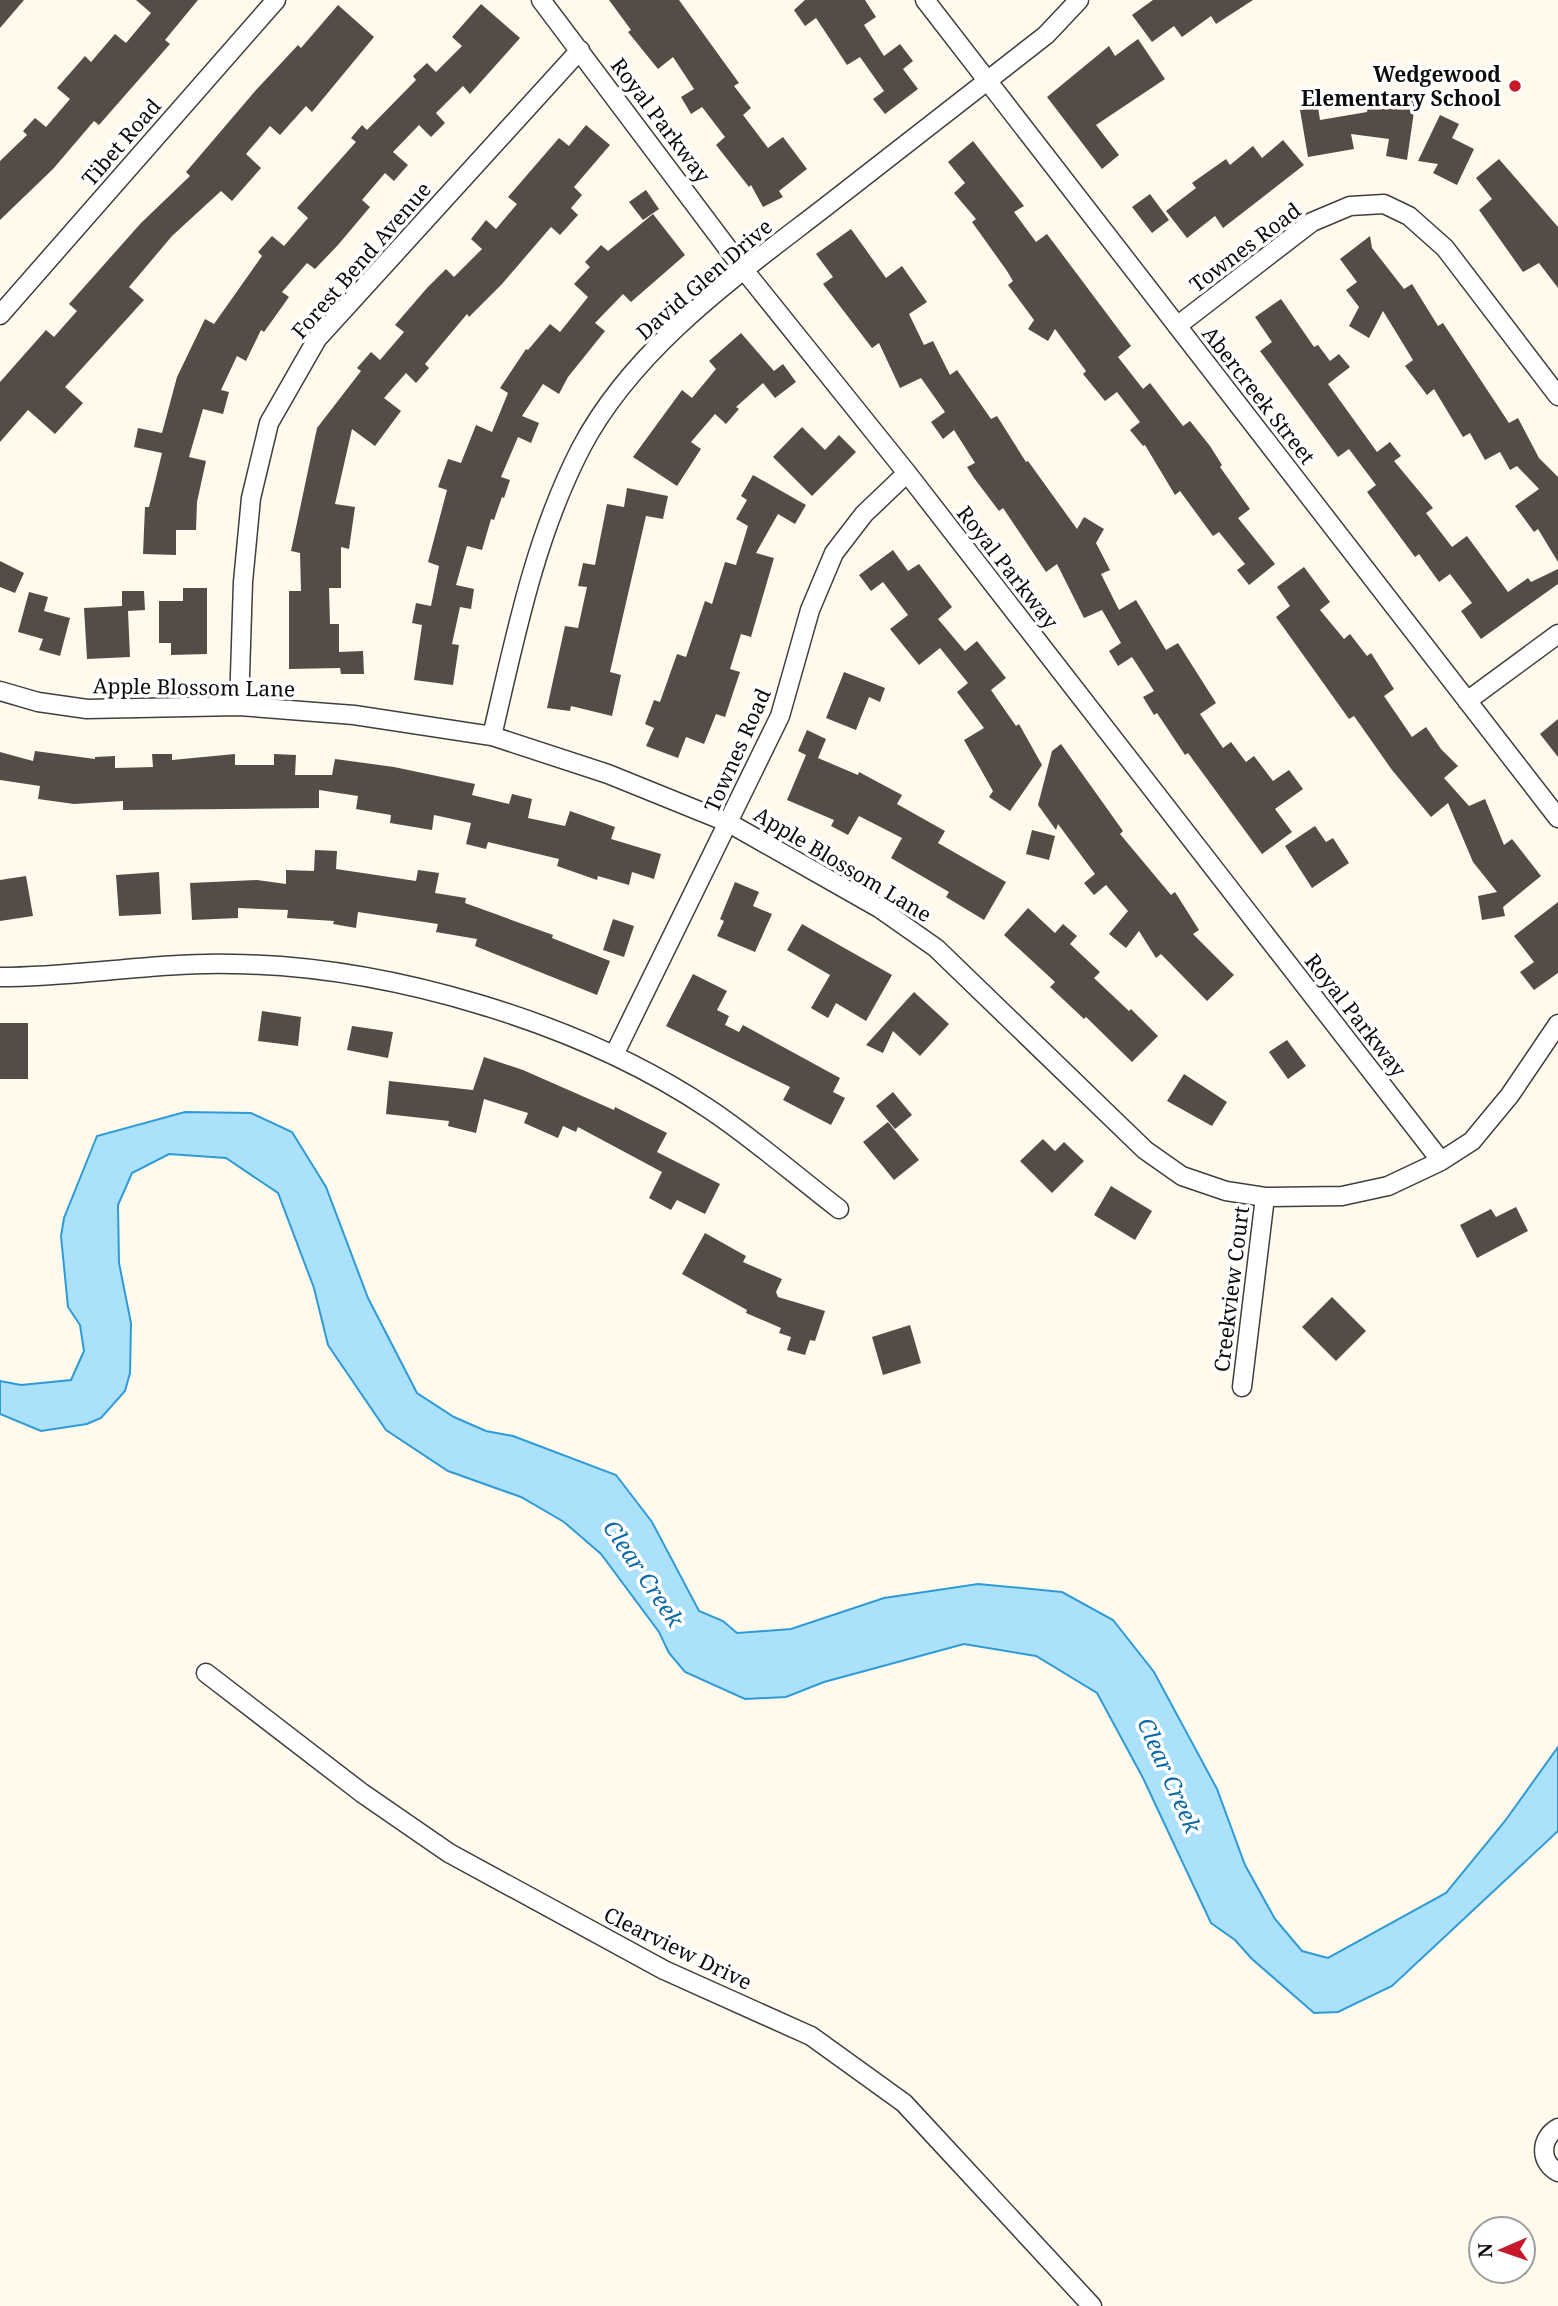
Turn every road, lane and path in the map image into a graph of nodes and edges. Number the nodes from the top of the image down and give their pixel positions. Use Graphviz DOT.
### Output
graph roads {
  1 [pos="276,0"];
  2 [pos="541,0"];
  3 [pos="925,0"];
  4 [pos="1079,0"];
  5 [pos="580,50"];
  6 [pos="988,81"];
  7 [pos="744,270"];
  8 [pos="0,315"];
  9 [pos="1177,326"];
  10 [pos="1558,396"];
  11 [pos="907,473"];
  12 [pos="1558,634"];
  13 [pos="0,691"];
  14 [pos="1468,701"];
  15 [pos="239,706"];
  16 [pos="492,736"];
  17 [pos="1558,818"];
  18 [pos="729,823"];
  19 [pos="0,977"];
  20 [pos="1558,1024"];
  21 [pos="614,1055"];
  22 [pos="1441,1161"];
  23 [pos="1265,1197"];
  24 [pos="839,1209"];
  25 [pos="1242,1387"];
  26 [pos="206,1674"];
  27 [pos="1558,2128"];
  28 [pos="1558,2172"];
  29 [pos="1091,2306"];
  1 -- 8 [label="street, Tibet Road"];
  2 -- 5 [label="street, Royal Parkway"];
  3 -- 6 [label="street, Abercreek Street"];
  4 -- 6 [label="street, David Glen Drive"];
  5 -- 7 [label="street, Royal Parkway"];
  5 -- 15 [label="street, Forest Bend Avenue"];
  6 -- 7 [label="street, David Glen Drive"];
  6 -- 9 [label="street, Abercreek Street"];
  7 -- 11 [label="street, Royal Parkway"];
  7 -- 16 [label="street, David Glen Drive"];
  9 -- 10 [label="street, Townes Road"];
  9 -- 14 [label="street, Abercreek Street"];
  11 -- 18 [label="street, Townes Road"];
  11 -- 22 [label="street, Royal Parkway"];
  12 -- 14 [label="street"];
  13 -- 15 [label="street, Apple Blossom Lane"];
  14 -- 17 [label="street, Abercreek Street"];
  15 -- 16 [label="street, Apple Blossom Lane"];
  16 -- 18 [label="street, Apple Blossom Lane"];
  18 -- 21 [label="street, Townes Road"];
  18 -- 23 [label="street, Apple Blossom Lane"];
  19 -- 21 [label="street"];
  20 -- 22 [label="street, Apple Blossom Lane"];
  21 -- 24 [label="street"];
  22 -- 23 [label="street, Apple Blossom Lane"];
  23 -- 25 [label="street, Creekview Court"];
  26 -- 29 [label="street, Clearview Drive"];
  27 -- 28 [label="street"];
}
